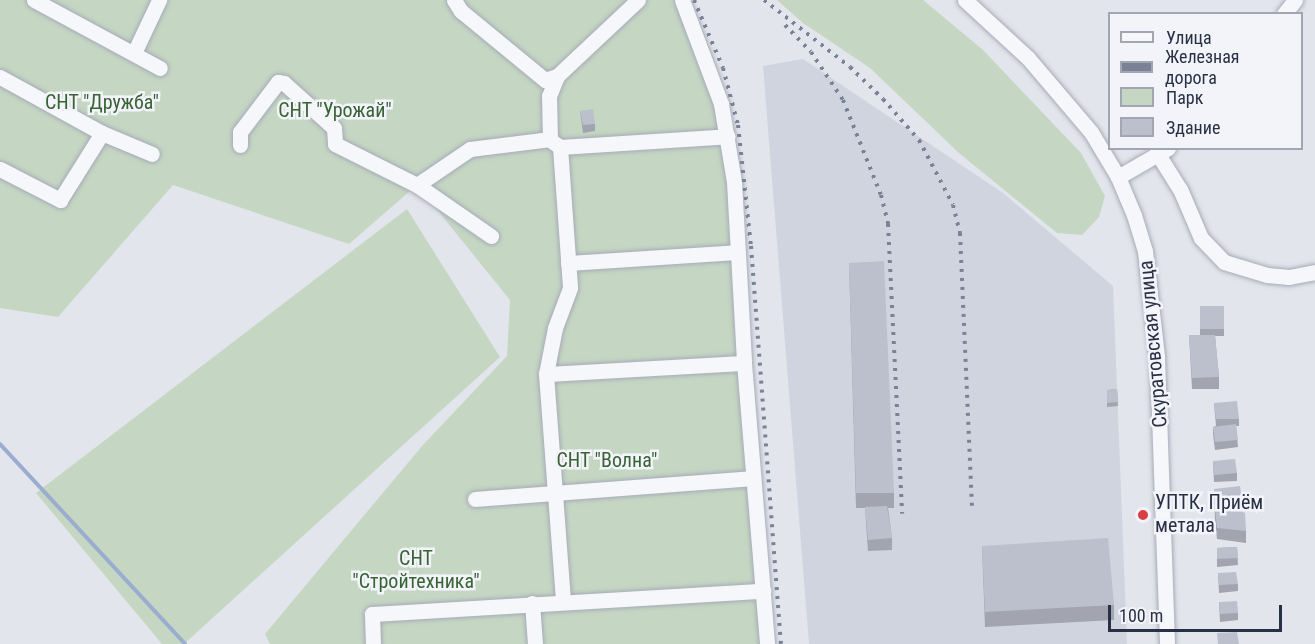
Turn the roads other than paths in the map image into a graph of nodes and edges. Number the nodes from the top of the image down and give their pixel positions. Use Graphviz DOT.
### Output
graph roads {
  1 [pos="34,0"];
  2 [pos="159,0"];
  3 [pos="454,0"];
  4 [pos="638,0"];
  5 [pos="682,0"];
  6 [pos="965,0"];
  7 [pos="1295,0"];
  8 [pos="1286,12"];
  9 [pos="134,53"];
  10 [pos="160,68"];
  11 [pos="557,76"];
  12 [pos="0,77"];
  13 [pos="102,133"];
  14 [pos="728,136"];
  15 [pos="555,143"];
  16 [pos="240,145"];
  17 [pos="1163,152"];
  18 [pos="152,154"];
  19 [pos="0,169"];
  20 [pos="1118,177"];
  21 [pos="417,185"];
  22 [pos="491,236"];
  23 [pos="737,252"];
  24 [pos="568,263"];
  25 [pos="1315,272"];
  26 [pos="744,363"];
  27 [pos="546,374"];
  28 [pos="753,478"];
  29 [pos="554,493"];
  30 [pos="475,499"];
  31 [pos="763,591"];
  32 [pos="563,601"];
  33 [pos="532,603"];
  34 [pos="373,644"];
  35 [pos="535,644"];
  36 [pos="767,644"];
  37 [pos="1167,644"];
  1 -- 9 [label="street"];
  2 -- 9 [label="street"];
  3 -- 11 [label="street"];
  4 -- 11 [label="street"];
  5 -- 14 [label="street"];
  6 -- 20 [label="street, Скуратовская улица"];
  7 -- 8 [label="street"];
  9 -- 10 [label="street"];
  11 -- 15 [label="street"];
  12 -- 13 [label="street"];
  13 -- 18 [label="street"];
  13 -- 19 [label="street"];
  14 -- 15 [label="street"];
  14 -- 23 [label="street"];
  15 -- 21 [label="street"];
  15 -- 24 [label="street"];
  16 -- 21 [label="street"];
  17 -- 20 [label="street"];
  17 -- 25 [label="street"];
  20 -- 37 [label="street, Скуратовская улица"];
  21 -- 22 [label="street"];
  23 -- 24 [label="street"];
  23 -- 26 [label="street"];
  24 -- 27 [label="street"];
  26 -- 27 [label="street"];
  26 -- 28 [label="street"];
  27 -- 29 [label="street"];
  28 -- 29 [label="street"];
  28 -- 31 [label="street"];
  29 -- 30 [label="street"];
  29 -- 32 [label="street"];
  31 -- 32 [label="street"];
  31 -- 36 [label="street"];
  32 -- 33 [label="street"];
  33 -- 34 [label="street"];
  33 -- 35 [label="street"];
}
